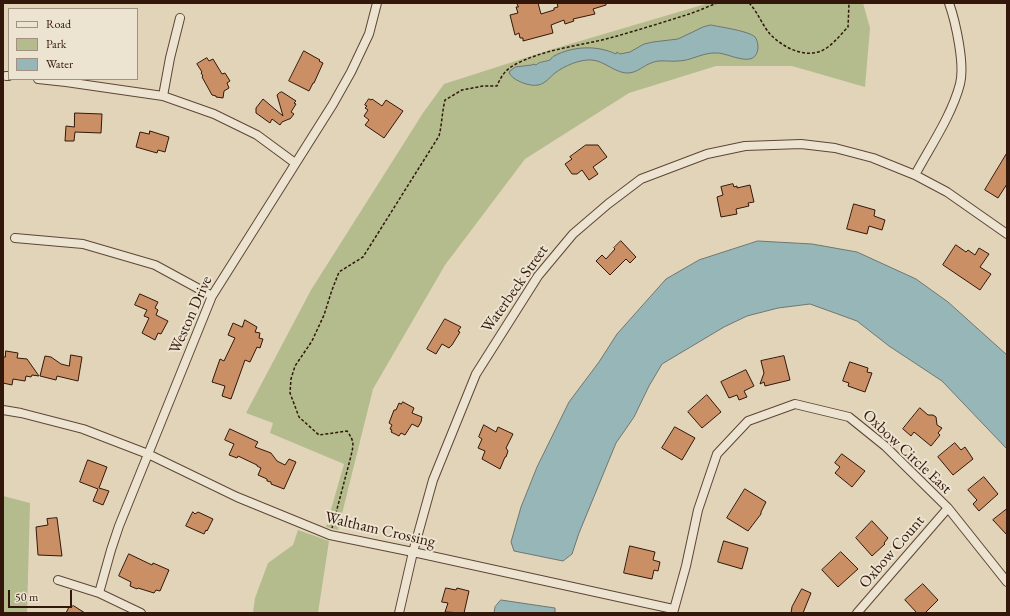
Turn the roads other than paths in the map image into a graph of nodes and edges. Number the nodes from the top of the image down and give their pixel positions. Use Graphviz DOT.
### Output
graph roads {
  1 [pos="377,3"];
  2 [pos="949,3"];
  3 [pos="180,18"];
  4 [pos="47,80"];
  5 [pos="162,96"];
  6 [pos="295,163"];
  7 [pos="915,175"];
  8 [pos="1007,234"];
  9 [pos="15,238"];
  10 [pos="212,296"];
  11 [pos="3,410"];
  12 [pos="148,454"];
  13 [pos="948,508"];
  14 [pos="413,552"];
  15 [pos="58,580"];
  16 [pos="1007,582"];
  17 [pos="99,593"];
  18 [pos="673,611"];
  19 [pos="141,613"];
  20 [pos="399,613"];
  21 [pos="857,613"];
  1 -- 6 [label="street, Weston Drive"];
  2 -- 7 [label="street"];
  3 -- 5 [label="street"];
  4 -- 5 [label="street"];
  5 -- 6 [label="street"];
  6 -- 10 [label="street, Weston Drive"];
  7 -- 8 [label="street, Waterbeck Street"];
  7 -- 14 [label="street, Waterbeck Street"];
  9 -- 10 [label="street"];
  10 -- 12 [label="street, Weston Drive"];
  11 -- 12 [label="street, Waltham Crossing"];
  12 -- 14 [label="street, Waltham Crossing"];
  12 -- 17 [label="street, Weston Drive"];
  13 -- 16 [label="street, Oxbow Circle East"];
  13 -- 18 [label="street, Oxbow Circle East"];
  13 -- 21 [label="street, Oxbow Count"];
  14 -- 18 [label="street, Waltham Crossing"];
  14 -- 20 [label="street, Waterbeck Street"];
  15 -- 17 [label="street"];
  17 -- 19 [label="street"];
}
